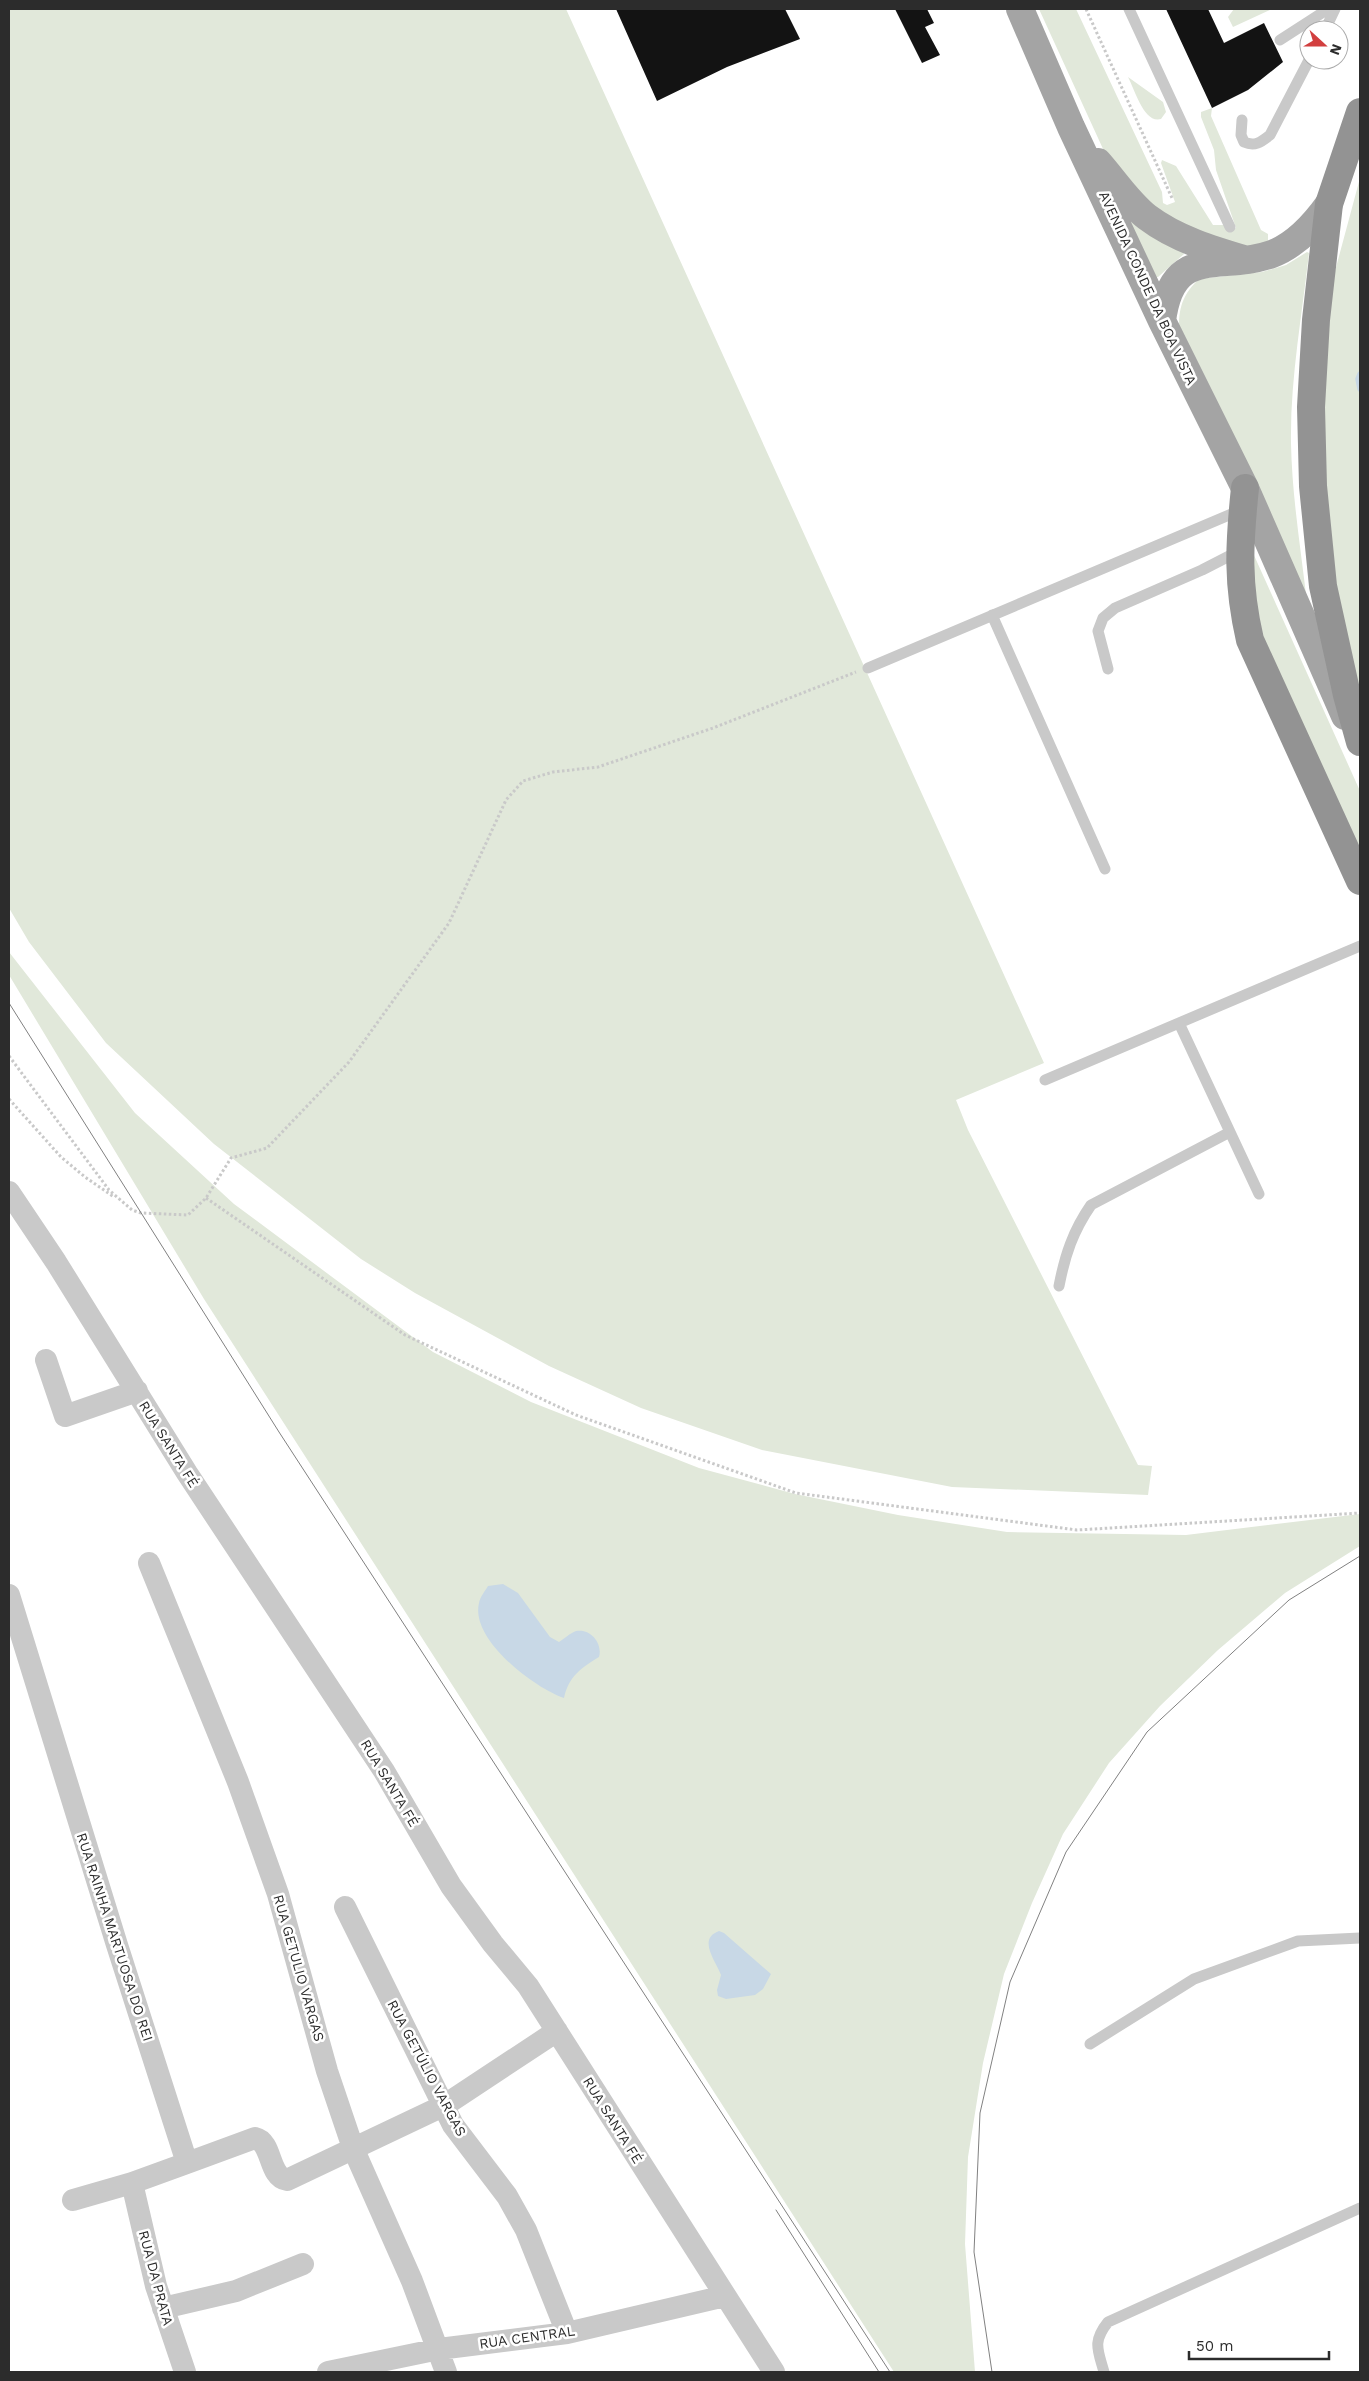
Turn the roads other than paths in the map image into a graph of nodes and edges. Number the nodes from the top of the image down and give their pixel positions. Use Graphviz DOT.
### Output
graph roads {
  1 [pos="1020,9"];
  2 [pos="1129,9"];
  3 [pos="1328,9"];
  4 [pos="1280,40"];
  5 [pos="1304,70"];
  6 [pos="1360,112"];
  7 [pos="1242,120"];
  8 [pos="1071,127"];
  9 [pos="1329,204"];
  10 [pos="1230,227"];
  11 [pos="1247,260"];
  12 [pos="1162,321"];
  13 [pos="1244,499"];
  14 [pos="1240,550"];
  15 [pos="992,615"];
  16 [pos="868,668"];
  17 [pos="1108,669"];
  18 [pos="1360,742"];
  19 [pos="1360,750"];
  20 [pos="1105,869"];
  21 [pos="1360,881"];
  22 [pos="1360,946"];
  23 [pos="1179,1022"];
  24 [pos="1045,1080"];
  25 [pos="1230,1132"];
  26 [pos="9,1192"];
  27 [pos="1259,1194"];
  28 [pos="1059,1286"];
  29 [pos="46,1360"];
  30 [pos="136,1391"];
  31 [pos="150,1563"];
  32 [pos="9,1595"];
  33 [pos="345,1907"];
  34 [pos="1360,1938"];
  35 [pos="557,2031"];
  36 [pos="1090,2044"];
  37 [pos="445,2105"];
  38 [pos="353,2148"];
  39 [pos="187,2163"];
  40 [pos="132,2183"];
  41 [pos="73,2200"];
  42 [pos="1360,2208"];
  43 [pos="303,2264"];
  44 [pos="725,2296"];
  45 [pos="163,2308"];
  46 [pos="567,2333"];
  47 [pos="439,2349"];
  48 [pos="185,2372"];
  49 [pos="328,2372"];
  50 [pos="446,2372"];
  51 [pos="774,2372"];
  52 [pos="1104,2372"];
  1 -- 8 [label="main road"];
  2 -- 10 [label="lane"];
  3 -- 4 [label="lane"];
  5 -- 7 [label="lane"];
  6 -- 9 [label="highway"];
  8 -- 11 [label="main road, AVENIDA CONDE DA BOA VISTA"];
  8 -- 12 [label="main road, AVENIDA CONDE DA BOA VISTA"];
  9 -- 11 [label="main road"];
  9 -- 18 [label="highway"];
  11 -- 12 [label="main road"];
  12 -- 13 [label="main road, AVENIDA CONDE DA BOA VISTA"];
  13 -- 14 [label="highway"];
  13 -- 15 [label="lane"];
  13 -- 19 [label="main road, AVENIDA CONDE DA BOA VISTA"];
  14 -- 17 [label="lane"];
  14 -- 21 [label="highway"];
  15 -- 16 [label="lane"];
  15 -- 20 [label="lane"];
  22 -- 23 [label="lane"];
  23 -- 24 [label="lane"];
  23 -- 25 [label="lane"];
  25 -- 27 [label="lane"];
  25 -- 28 [label="lane"];
  26 -- 30 [label="street, RUA SANTA FÉ"];
  29 -- 30 [label="street"];
  30 -- 35 [label="street, RUA SANTA FÉ"];
  31 -- 38 [label="street, RUA GETULIO VARGAS"];
  32 -- 39 [label="street, RUA RAINHA MARTUOSA DO REI"];
  33 -- 37 [label="street, RUA GETÚLIO VARGAS"];
  34 -- 36 [label="lane"];
  35 -- 37 [label="street"];
  35 -- 44 [label="street, RUA SANTA FÉ"];
  37 -- 38 [label="street"];
  37 -- 46 [label="street, RUA GETÚLIO VARGAS"];
  38 -- 39 [label="street"];
  38 -- 47 [label="street, RUA GETULIO VARGAS"];
  39 -- 40 [label="street"];
  40 -- 41 [label="street"];
  40 -- 45 [label="street, RUA DA PRATA"];
  42 -- 52 [label="lane"];
  43 -- 45 [label="street"];
  44 -- 46 [label="street, RUA CENTRAL"];
  44 -- 51 [label="street, RUA SANTA FÉ"];
  45 -- 48 [label="street, RUA DA PRATA"];
  46 -- 47 [label="street, RUA CENTRAL"];
  47 -- 49 [label="street, RUA CENTRAL"];
  47 -- 50 [label="street, RUA GETULIO VARGAS"];
}
